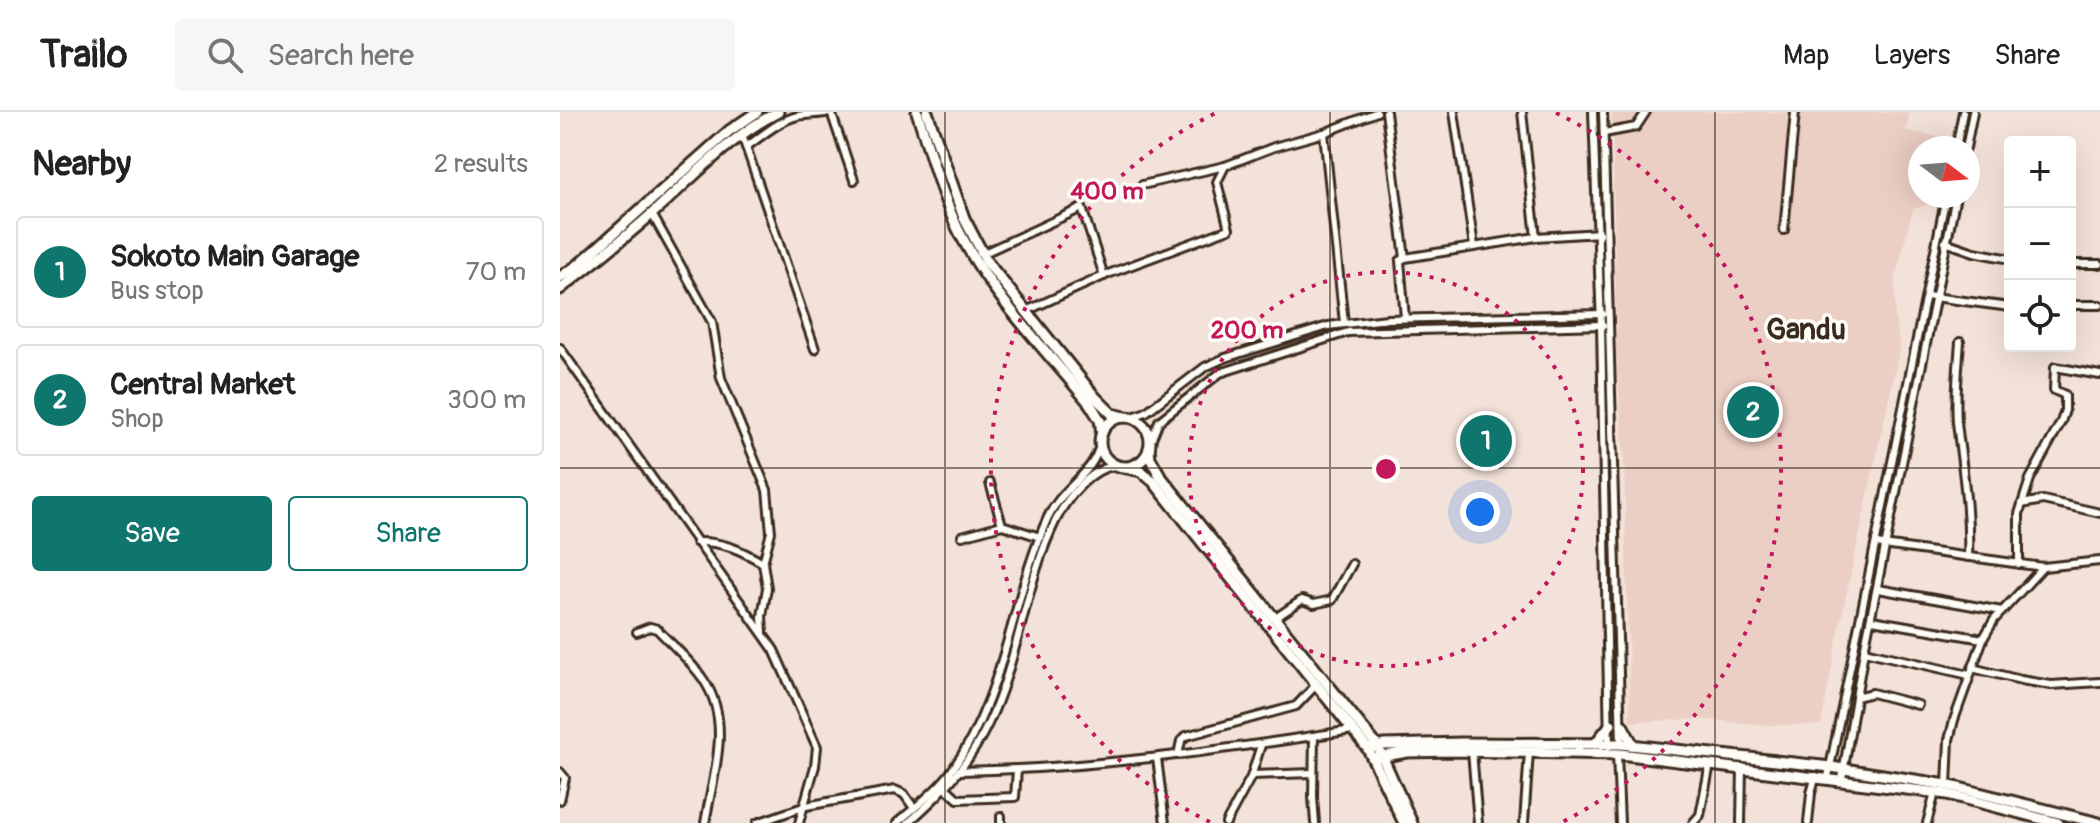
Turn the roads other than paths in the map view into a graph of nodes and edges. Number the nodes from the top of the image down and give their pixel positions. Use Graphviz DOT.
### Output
graph roads {
  1 [pos="778,112"];
  2 [pos="831,112"];
  3 [pos="917,112"];
  4 [pos="927,112"];
  5 [pos="1347,112"];
  6 [pos="1377,112"];
  7 [pos="1386,112"];
  8 [pos="1454,112"];
  9 [pos="1522,112"];
  10 [pos="1593,112"];
  11 [pos="1603,112"];
  12 [pos="1646,112"];
  13 [pos="1795,112"];
  14 [pos="1963,112"];
  15 [pos="1973,112"];
  16 [pos="750,114"];
  17 [pos="1350,121"];
  18 [pos="1324,133"];
  19 [pos="1604,133"];
  20 [pos="742,135"];
  21 [pos="1958,136"];
  22 [pos="1968,136"];
  23 [pos="746,147"];
  24 [pos="1225,166"];
  25 [pos="854,180"];
  26 [pos="1142,185"];
  27 [pos="1944,208"];
  28 [pos="1954,208"];
  29 [pos="652,214"];
  30 [pos="1784,230"];
  31 [pos="1597,233"];
  32 [pos="1607,233"];
  33 [pos="1536,237"];
  34 [pos="1938,240"];
  35 [pos="1947,243"];
  36 [pos="1474,246"];
  37 [pos="982,254"];
  38 [pos="1405,258"];
  39 [pos="2004,258"];
  40 [pos="2076,264"];
  41 [pos="2100,264"];
  42 [pos="1104,276"];
  43 [pos="560,277"];
  44 [pos="560,289"];
  45 [pos="1926,296"];
  46 [pos="1936,298"];
  47 [pos="2076,305"];
  48 [pos="2100,305"];
  49 [pos="2004,306"];
  50 [pos="1025,311"];
  51 [pos="1600,314"];
  52 [pos="1610,314"];
  53 [pos="1405,318"];
  54 [pos="1344,323"];
  55 [pos="1611,324"];
  56 [pos="1601,325"];
  57 [pos="1960,342"];
  58 [pos="560,348"];
  59 [pos="815,349"];
  60 [pos="2100,375"];
  61 [pos="1128,418"];
  62 [pos="1101,439"];
  63 [pos="1149,445"];
  64 [pos="1120,466"];
  65 [pos="990,483"];
  66 [pos="2022,504"];
  67 [pos="2100,513"];
  68 [pos="1002,525"];
  69 [pos="962,536"];
  70 [pos="1040,537"];
  71 [pos="696,542"];
  72 [pos="1876,544"];
  73 [pos="1886,545"];
  74 [pos="1968,557"];
  75 [pos="2100,561"];
  76 [pos="763,563"];
  77 [pos="1352,564"];
  78 [pos="2019,564"];
  79 [pos="2043,567"];
  80 [pos="1878,589"];
  81 [pos="2002,611"];
  82 [pos="1274,619"];
  83 [pos="1872,620"];
  84 [pos="637,632"];
  85 [pos="763,632"];
  86 [pos="1983,639"];
  87 [pos="1864,651"];
  88 [pos="1970,671"];
  89 [pos="2100,682"];
  90 [pos="1316,685"];
  91 [pos="1856,697"];
  92 [pos="1918,705"];
  93 [pos="1611,724"];
  94 [pos="1622,725"];
  95 [pos="1353,730"];
  96 [pos="1314,736"];
  97 [pos="1595,744"];
  98 [pos="1261,745"];
  99 [pos="1633,745"];
  100 [pos="1615,750"];
  101 [pos="1472,751"];
  102 [pos="1529,752"];
  103 [pos="1376,753"];
  104 [pos="1178,755"];
  105 [pos="1157,758"];
  106 [pos="1710,764"];
  107 [pos="1742,767"];
  108 [pos="1017,770"];
  109 [pos="960,771"];
  110 [pos="560,772"];
  111 [pos="1829,772"];
  112 [pos="1313,773"];
  113 [pos="1843,774"];
  114 [pos="1252,775"];
  115 [pos="1816,776"];
  116 [pos="1947,785"];
  117 [pos="946,788"];
  118 [pos="1935,793"];
  119 [pos="560,800"];
  120 [pos="806,806"];
  121 [pos="914,808"];
  122 [pos="705,823"];
  123 [pos="757,823"];
  124 [pos="799,823"];
  125 [pos="897,823"];
  126 [pos="908,823"];
  127 [pos="1165,823"];
  128 [pos="1226,823"];
  129 [pos="1315,823"];
  130 [pos="1404,823"];
  131 [pos="1412,823"];
  132 [pos="1478,823"];
  133 [pos="1524,823"];
  134 [pos="1620,823"];
  135 [pos="1693,823"];
  136 [pos="1741,823"];
  137 [pos="1808,823"];
  138 [pos="1927,823"];
  139 [pos="2058,823"];
  140 [pos="2099,823"];
  1 -- 20 [label="main road"];
  2 -- 23 [label="street"];
  2 -- 25 [label="street"];
  3 -- 62 [label="main road"];
  4 -- 37 [label="main road"];
  5 -- 17 [label="street"];
  6 -- 17 [label="street"];
  7 -- 38 [label="street"];
  8 -- 36 [label="street"];
  9 -- 33 [label="street"];
  10 -- 31 [label="street"];
  11 -- 19 [label="street"];
  12 -- 19 [label="street"];
  13 -- 30 [label="street"];
  14 -- 21 [label="street"];
  15 -- 22 [label="street"];
  16 -- 43 [label="main road"];
  17 -- 18 [label="street"];
  18 -- 24 [label="street"];
  18 -- 54 [label="street"];
  19 -- 32 [label="street"];
  20 -- 23 [label="street"];
  20 -- 29 [label="main road"];
  23 -- 59 [label="street"];
  24 -- 26 [label="street"];
  24 -- 42 [label="street"];
  27 -- 34 [label="street"];
  28 -- 35 [label="street"];
  29 -- 44 [label="main road"];
  29 -- 76 [label="street"];
  31 -- 32 [label="street"];
  31 -- 33 [label="street"];
  31 -- 51 [label="street"];
  32 -- 52 [label="street"];
  33 -- 36 [label="street"];
  34 -- 35 [label="street"];
  34 -- 45 [label="street"];
  35 -- 39 [label="street"];
  35 -- 46 [label="street"];
  36 -- 38 [label="street"];
  37 -- 42 [label="street"];
  37 -- 50 [label="main road"];
  38 -- 53 [label="street"];
  40 -- 41 [label="street"];
  42 -- 50 [label="street"];
  45 -- 46 [label="street"];
  45 -- 72 [label="street"];
  46 -- 49 [label="street"];
  46 -- 73 [label="street"];
  47 -- 48 [label="street"];
  50 -- 61 [label="main road"];
  51 -- 52 [label="street"];
  51 -- 53 [label="street"];
  51 -- 56 [label="street"];
  52 -- 55 [label="street"];
  53 -- 54 [label="street"];
  54 -- 61 [label="street"];
  55 -- 56 [label="street"];
  55 -- 94 [label="street"];
  56 -- 63 [label="street"];
  56 -- 93 [label="street"];
  57 -- 74 [label="street"];
  58 -- 71 [label="street"];
  60 -- 66 [label="street"];
  61 -- 62 [label="main road"];
  61 -- 63 [label="main road"];
  62 -- 64 [label="main road"];
  62 -- 70 [label="street"];
  63 -- 64 [label="main road"];
  63 -- 82 [label="main road"];
  64 -- 90 [label="main road"];
  64 -- 109 [label="street"];
  65 -- 68 [label="street"];
  66 -- 67 [label="street"];
  66 -- 78 [label="street"];
  68 -- 69 [label="street"];
  68 -- 70 [label="street"];
  70 -- 121 [label="street"];
  71 -- 76 [label="street"];
  71 -- 85 [label="street"];
  72 -- 73 [label="street"];
  72 -- 111 [label="street"];
  73 -- 74 [label="street"];
  73 -- 80 [label="street"];
  74 -- 78 [label="street"];
  75 -- 79 [label="street"];
  76 -- 85 [label="street"];
  77 -- 82 [label="street"];
  78 -- 79 [label="street"];
  79 -- 81 [label="street"];
  80 -- 81 [label="street"];
  80 -- 83 [label="street"];
  81 -- 86 [label="street"];
  82 -- 103 [label="main road"];
  83 -- 86 [label="street"];
  83 -- 87 [label="street"];
  84 -- 122 [label="street"];
  85 -- 120 [label="street"];
  86 -- 88 [label="street"];
  87 -- 88 [label="street"];
  87 -- 91 [label="street"];
  88 -- 89 [label="street"];
  88 -- 116 [label="street"];
  90 -- 95 [label="main road"];
  90 -- 104 [label="street"];
  91 -- 92 [label="street"];
  91 -- 113 [label="street"];
  93 -- 97 [label="main road"];
  93 -- 100 [label="street"];
  94 -- 99 [label="main road"];
  94 -- 100 [label="street"];
  95 -- 96 [label="street"];
  95 -- 103 [label="main road"];
  96 -- 98 [label="street"];
  96 -- 112 [label="street"];
  97 -- 100 [label="main road"];
  97 -- 103 [label="main road"];
  98 -- 104 [label="street"];
  98 -- 114 [label="street"];
  99 -- 100 [label="main road"];
  99 -- 111 [label="main road"];
  100 -- 102 [label="main road"];
  100 -- 106 [label="main road"];
  100 -- 134 [label="street"];
  101 -- 102 [label="main road"];
  101 -- 103 [label="main road"];
  101 -- 132 [label="street"];
  102 -- 133 [label="street"];
  103 -- 130 [label="main road"];
  103 -- 131 [label="main road"];
  104 -- 105 [label="street"];
  105 -- 108 [label="street"];
  105 -- 127 [label="street"];
  106 -- 107 [label="main road"];
  106 -- 135 [label="street"];
  107 -- 115 [label="main road"];
  107 -- 136 [label="street"];
  108 -- 109 [label="street"];
  108 -- 117 [label="street"];
  109 -- 117 [label="street"];
  110 -- 119 [label="street"];
  111 -- 113 [label="main road"];
  111 -- 115 [label="main road"];
  112 -- 114 [label="street"];
  112 -- 129 [label="street"];
  113 -- 116 [label="main road"];
  113 -- 118 [label="main road"];
  114 -- 128 [label="street"];
  115 -- 137 [label="street"];
  116 -- 140 [label="main road"];
  117 -- 126 [label="street"];
  118 -- 138 [label="street"];
  118 -- 139 [label="main road"];
  120 -- 121 [label="street"];
  120 -- 123 [label="street"];
  120 -- 124 [label="street"];
  121 -- 125 [label="street"];
}
